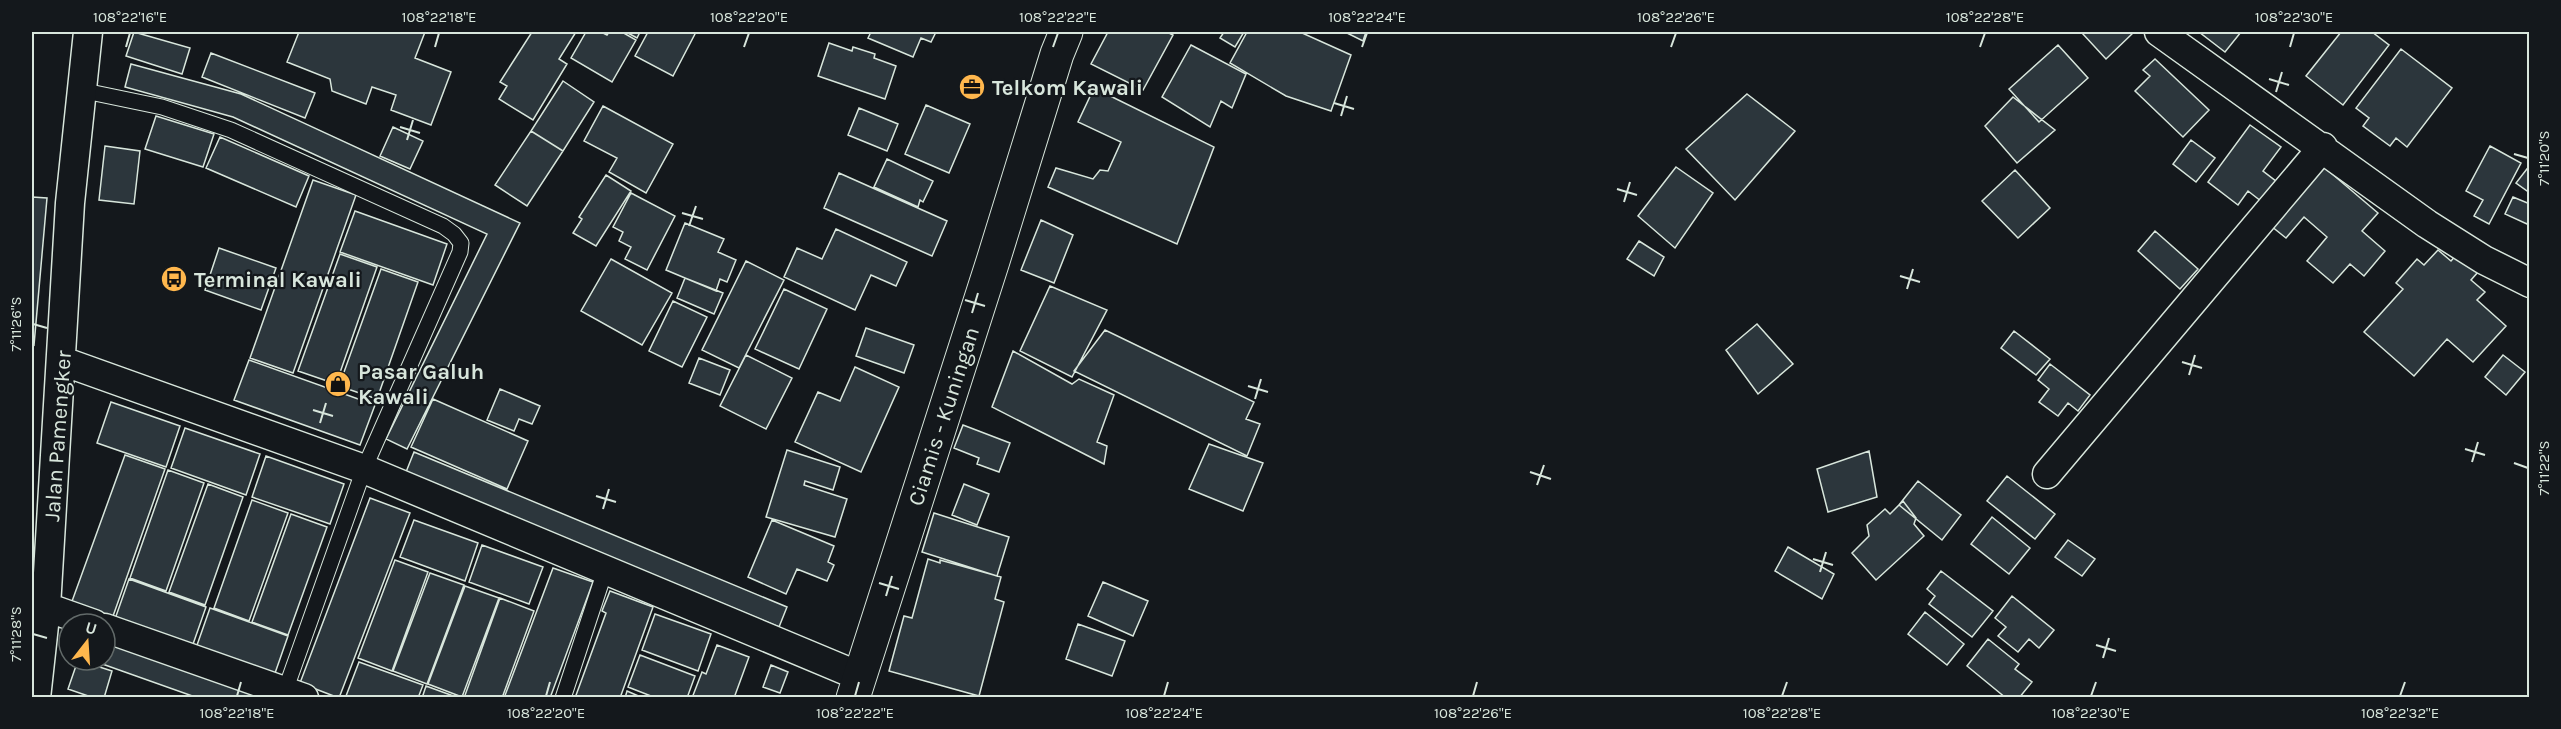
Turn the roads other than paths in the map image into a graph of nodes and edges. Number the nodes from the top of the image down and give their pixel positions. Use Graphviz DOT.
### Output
graph roads {
  1 [pos="88,32"];
  2 [pos="1066,32"];
  3 [pos="2159,32"];
  4 [pos="81,90"];
  5 [pos="2323,147"];
  6 [pos="2529,283"];
  7 [pos="62,361"];
  8 [pos="364,469"];
  9 [pos="2047,474"];
  10 [pos="605,571"];
  11 [pos="46,608"];
  12 [pos="58,612"];
  13 [pos="117,632"];
  14 [pos="856,687"];
  15 [pos="294,694"];
  16 [pos="36,698"];
  17 [pos="563,698"];
  1 -- 4 [label="street, Jalan Pamengker"];
  2 -- 14 [label="highway, Ciamis - Kuningan"];
  3 -- 5 [label="street"];
  4 -- 7 [label="street, Jalan Pamengker"];
  4 -- 8 [label="lane"];
  5 -- 6 [label="street"];
  5 -- 9 [label="street"];
  7 -- 8 [label="street"];
  7 -- 11 [label="street, Jalan Pamengker"];
  8 -- 10 [label="street"];
  8 -- 15 [label="lane"];
  10 -- 14 [label="street"];
  10 -- 17 [label="lane"];
  11 -- 12 [label="street"];
  11 -- 16 [label="street, Jalan Pamengker"];
  13 -- 15 [label="street"];
}
